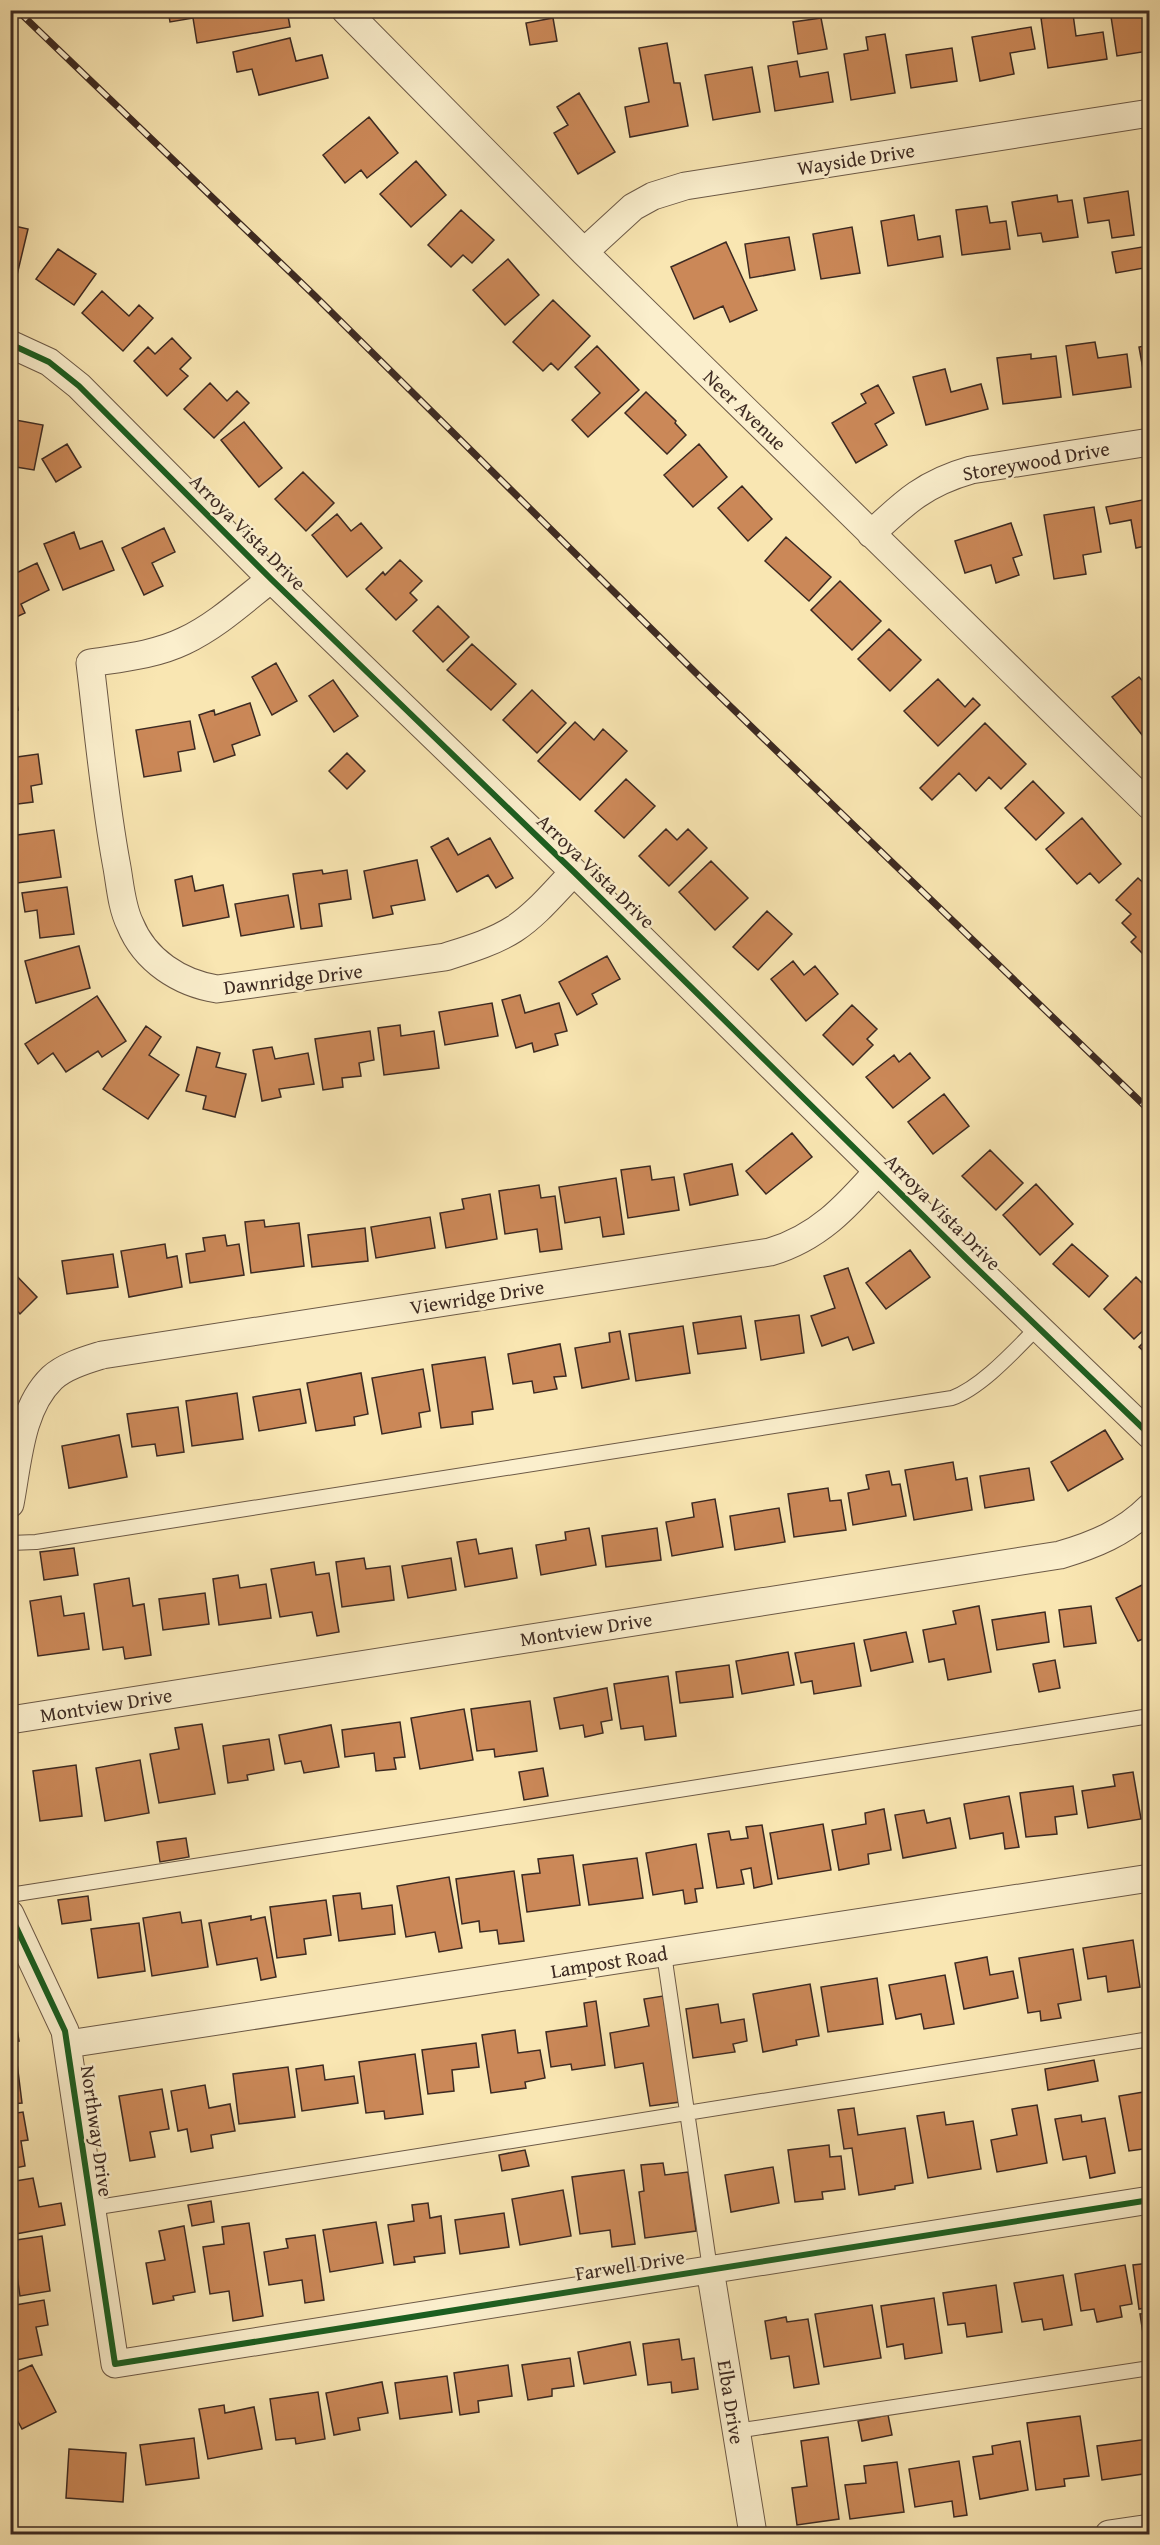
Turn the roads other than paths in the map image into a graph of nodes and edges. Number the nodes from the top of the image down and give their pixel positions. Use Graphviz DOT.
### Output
graph roads {
  1 [pos="345,10"];
  2 [pos="1149,113"];
  3 [pos="584,252"];
  4 [pos="10,344"];
  5 [pos="1149,442"];
  6 [pos="871,534"];
  7 [pos="271,579"];
  8 [pos="1149,806"];
  9 [pos="574,872"];
  10 [pos="878,1171"];
  11 [pos="1038,1327"];
  12 [pos="1149,1435"];
  13 [pos="10,1504"];
  14 [pos="1149,1507"];
  15 [pos="10,1543"];
  16 [pos="1149,1716"];
  17 [pos="10,1720"];
  18 [pos="1149,1878"];
  19 [pos="10,1895"];
  20 [pos="10,1914"];
  21 [pos="664,1954"];
  22 [pos="1149,2039"];
  23 [pos="68,2044"];
  24 [pos="687,2114"];
  25 [pos="1149,2200"];
  26 [pos="92,2208"];
  27 [pos="710,2269"];
  28 [pos="115,2364"];
  29 [pos="1149,2368"];
  30 [pos="736,2431"];
  31 [pos="1149,2528"];
  32 [pos="753,2535"];
  33 [pos="1109,2535"];
  1 -- 3 [label="street, Neer Avenue"];
  2 -- 3 [label="street, Wayside Drive"];
  3 -- 6 [label="street, Neer Avenue"];
  4 -- 7 [label="street, Arroya Vista Drive"];
  5 -- 6 [label="street, Storeywood Drive"];
  6 -- 8 [label="street, Neer Avenue"];
  7 -- 9 [label="street, Arroya Vista Drive"];
  7 -- 9 [label="street, Dawnridge Drive"];
  9 -- 10 [label="street, Arroya Vista Drive"];
  10 -- 11 [label="street, Arroya Vista Drive"];
  10 -- 13 [label="street, Viewridge Drive"];
  11 -- 12 [label="street, Arroya Vista Drive"];
  11 -- 15 [label="lane"];
  14 -- 17 [label="street, Montview Drive"];
  16 -- 19 [label="lane"];
  18 -- 21 [label="street, Lampost Road"];
  20 -- 23 [label="street, Northway Drive"];
  21 -- 23 [label="street, Lampost Road"];
  21 -- 24 [label="lane"];
  22 -- 24 [label="lane"];
  23 -- 26 [label="street, Northway Drive"];
  24 -- 26 [label="lane"];
  24 -- 27 [label="lane"];
  25 -- 27 [label="street, Farwell Drive"];
  26 -- 28 [label="street, Northway Drive"];
  27 -- 28 [label="street, Farwell Drive"];
  27 -- 30 [label="street, Elba Drive"];
  29 -- 30 [label="lane"];
  30 -- 32 [label="street, Elba Drive"];
  31 -- 33 [label="street"];
}
